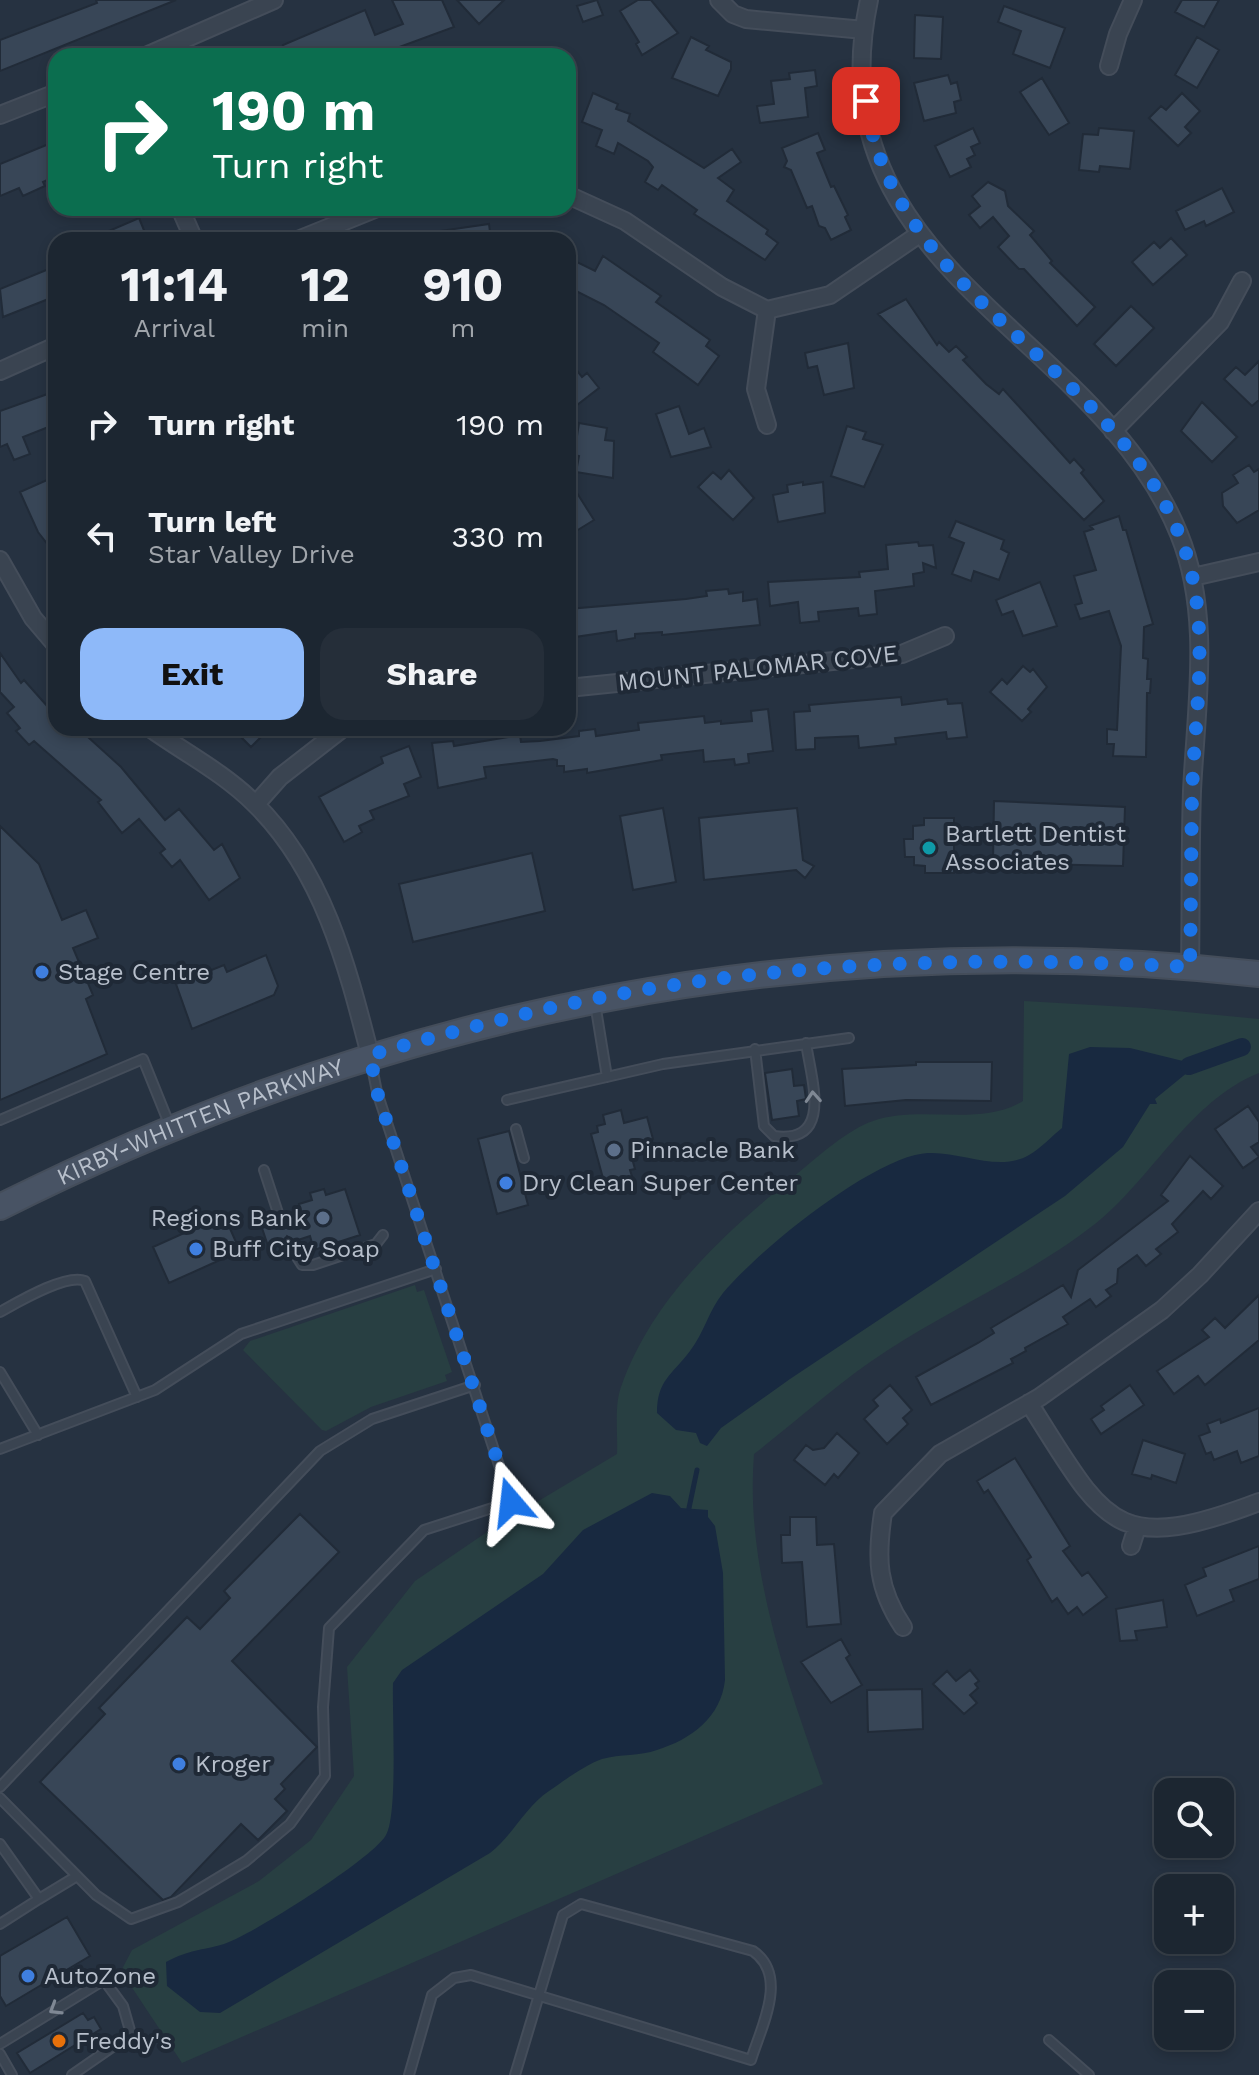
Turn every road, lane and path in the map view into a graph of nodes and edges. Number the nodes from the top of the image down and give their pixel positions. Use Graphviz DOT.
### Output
graph roads {
  1 [pos="274,0"];
  2 [pos="719,0"];
  3 [pos="869,0"];
  4 [pos="1133,0"];
  5 [pos="864,30"];
  6 [pos="164,48"];
  7 [pos="1109,66"];
  8 [pos="48,96"];
  9 [pos="0,115"];
  10 [pos="576,199"];
  11 [pos="357,216"];
  12 [pos="318,232"];
  13 [pos="918,235"];
  14 [pos="1242,281"];
  15 [pos="767,310"];
  16 [pos="48,350"];
  17 [pos="0,371"];
  18 [pos="767,425"];
  19 [pos="1113,431"];
  20 [pos="0,560"];
  21 [pos="1259,562"];
  22 [pos="1193,577"];
  23 [pos="48,636"];
  24 [pos="945,636"];
  25 [pos="576,687"];
  26 [pos="162,736"];
  27 [pos="333,736"];
  28 [pos="256,804"];
  29 [pos="1190,967"];
  30 [pos="1259,974"];
  31 [pos="594,999"];
  32 [pos="849,1038"];
  33 [pos="806,1043"];
  34 [pos="755,1049"];
  35 [pos="370,1055"];
  36 [pos="607,1077"];
  37 [pos="507,1100"];
  38 [pos="0,1120"];
  39 [pos="170,1127"];
  40 [pos="516,1129"];
  41 [pos="524,1158"];
  42 [pos="264,1170"];
  43 [pos="0,1207"];
  44 [pos="1259,1211"];
  45 [pos="281,1222"];
  46 [pos="383,1235"];
  47 [pos="288,1243"];
  48 [pos="436,1269"];
  49 [pos="0,1312"];
  50 [pos="0,1372"];
  51 [pos="475,1385"];
  52 [pos="137,1397"];
  53 [pos="1029,1403"];
  54 [pos="38,1435"];
  55 [pos="0,1449"];
  56 [pos="1259,1502"];
  57 [pos="1137,1527"];
  58 [pos="1131,1546"];
  59 [pos="903,1627"];
  60 [pos="0,1787"];
  61 [pos="0,1798"];
  62 [pos="0,1844"];
  63 [pos="3,1855"];
  64 [pos="77,1876"];
  65 [pos="39,1899"];
  66 [pos="0,1924"];
  67 [pos="538,1995"];
  68 [pos="1049,2040"];
  69 [pos="0,2044"];
  70 [pos="0,2054"];
  71 [pos="12,2075"];
  72 [pos="72,2075"];
  73 [pos="409,2075"];
  74 [pos="515,2075"];
  75 [pos="1089,2075"];
  1 -- 6 [label="street"];
  2 -- 5 [label="street"];
  3 -- 5 [label="street"];
  4 -- 7 [label="street"];
  5 -- 13 [label="street"];
  8 -- 9 [label="street"];
  10 -- 15 [label="street"];
  11 -- 12 [label="street"];
  13 -- 15 [label="street"];
  13 -- 19 [label="street"];
  14 -- 19 [label="street"];
  15 -- 18 [label="street"];
  16 -- 17 [label="street"];
  19 -- 22 [label="street"];
  20 -- 23 [label="street"];
  21 -- 22 [label="street"];
  22 -- 29 [label="street"];
  24 -- 25 [label="street, MOUNT PALOMAR COVE"];
  26 -- 28 [label="street"];
  27 -- 28 [label="street"];
  28 -- 35 [label="street"];
  29 -- 30 [label="main road, KIRBY-WHITTEN PARKWAY"];
  29 -- 31 [label="main road, KIRBY-WHITTEN PARKWAY"];
  31 -- 35 [label="main road, KIRBY-WHITTEN PARKWAY"];
  31 -- 36 [label="lane"];
  32 -- 33 [label="lane"];
  33 -- 34 [label="lane"];
  34 -- 33 [label="lane, one-way"];
  34 -- 36 [label="lane"];
  35 -- 39 [label="main road, KIRBY-WHITTEN PARKWAY"];
  35 -- 48 [label="lane"];
  36 -- 37 [label="lane"];
  38 -- 39 [label="lane"];
  39 -- 43 [label="main road, KIRBY-WHITTEN PARKWAY"];
  40 -- 41 [label="lane"];
  42 -- 45 [label="lane"];
  44 -- 53 [label="street"];
  46 -- 47 [label="lane"];
  48 -- 51 [label="lane"];
  48 -- 52 [label="lane"];
  49 -- 52 [label="lane"];
  50 -- 54 [label="lane"];
  51 -- 60 [label="lane"];
  51 -- 64 [label="lane"];
  52 -- 54 [label="lane"];
  53 -- 57 [label="street"];
  53 -- 59 [label="street"];
  54 -- 55 [label="lane"];
  56 -- 57 [label="street"];
  57 -- 58 [label="street"];
  61 -- 64 [label="lane"];
  62 -- 63 [label="lane"];
  63 -- 65 [label="lane"];
  64 -- 65 [label="lane"];
  65 -- 66 [label="lane"];
  67 -- 67 [label="lane"];
  67 -- 73 [label="lane"];
  67 -- 74 [label="lane"];
  68 -- 75 [label="lane"];
  72 -- 69 [label="lane, one-way"];
  70 -- 71 [label="lane"];
}
